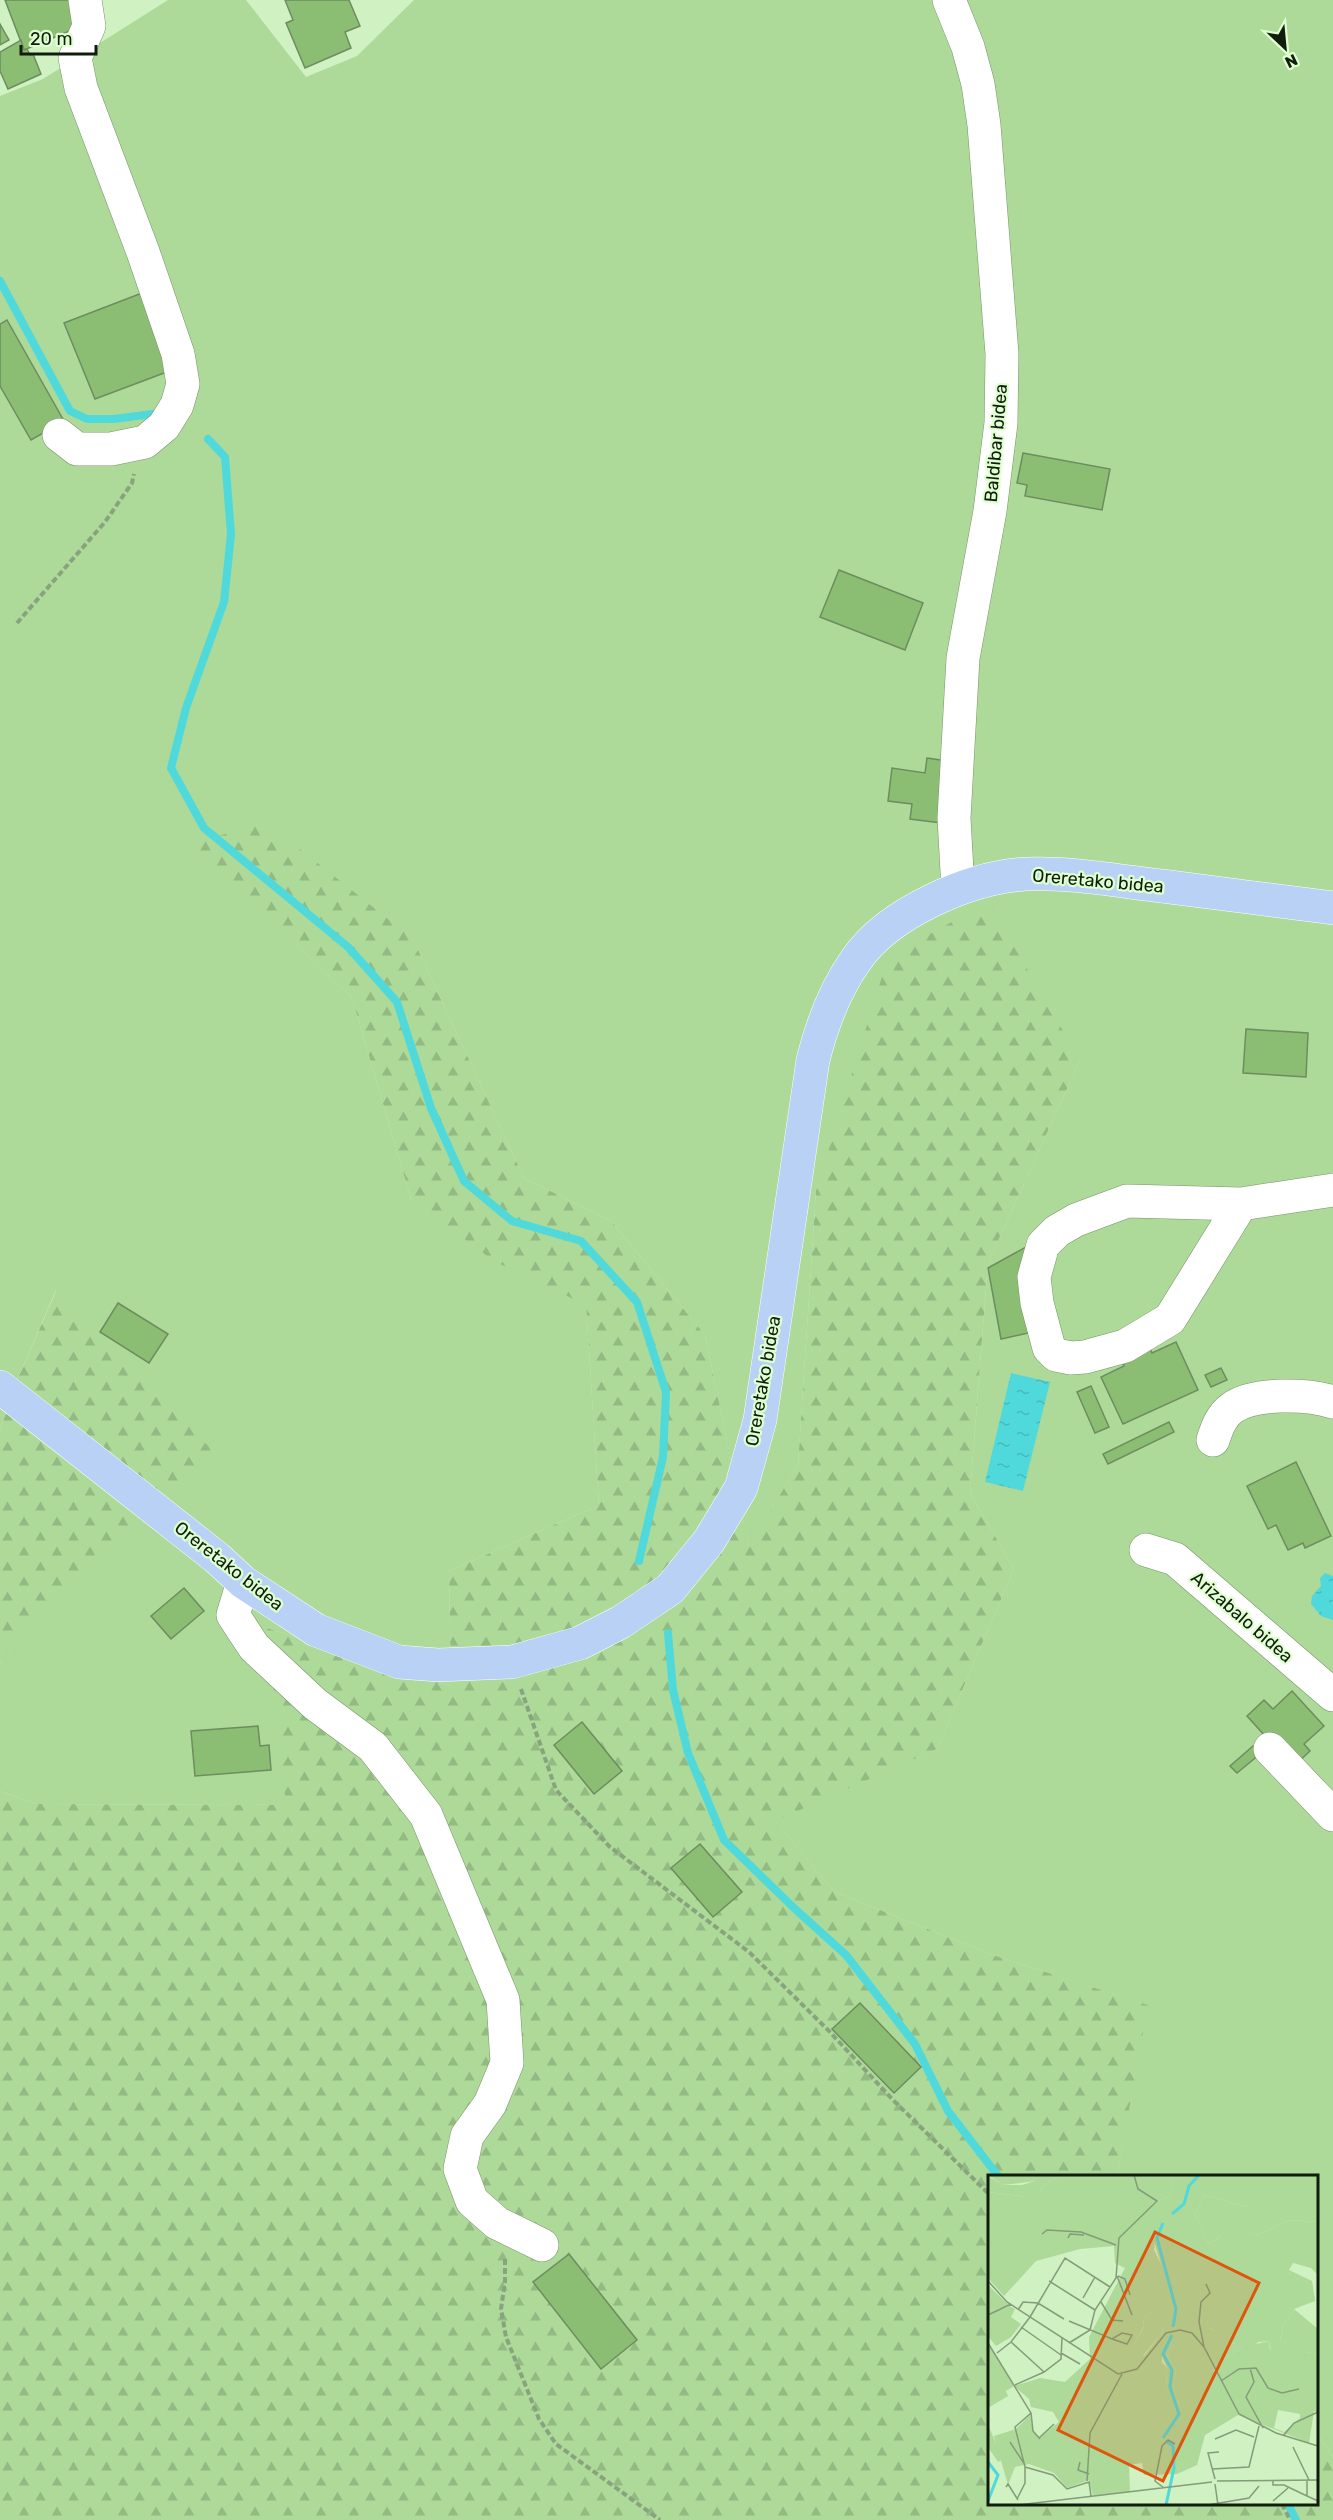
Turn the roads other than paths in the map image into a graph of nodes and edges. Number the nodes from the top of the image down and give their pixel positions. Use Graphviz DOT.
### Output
graph roads {
  1 [pos="85,0"];
  2 [pos="949,0"];
  3 [pos="59,435"];
  4 [pos="958,889"];
  5 [pos="1333,908"];
  6 [pos="1333,1190"];
  7 [pos="1241,1204"];
  8 [pos="0,1387"];
  9 [pos="1333,1402"];
  10 [pos="1213,1440"];
  11 [pos="1146,1550"];
  12 [pos="243,1582"];
  13 [pos="1333,1695"];
  14 [pos="1270,1749"];
  15 [pos="1333,1815"];
  16 [pos="542,2246"];
  1 -- 3 [label="street"];
  2 -- 4 [label="street, Baldibar bidea"];
  4 -- 5 [label="main road, Oreretako bidea"];
  4 -- 12 [label="main road, Oreretako bidea"];
  6 -- 7 [label="street"];
  7 -- 7 [label="street"];
  8 -- 12 [label="main road, Oreretako bidea"];
  9 -- 10 [label="street"];
  11 -- 13 [label="street, Arizabalo bidea"];
  12 -- 16 [label="street"];
  14 -- 15 [label="street"];
}
